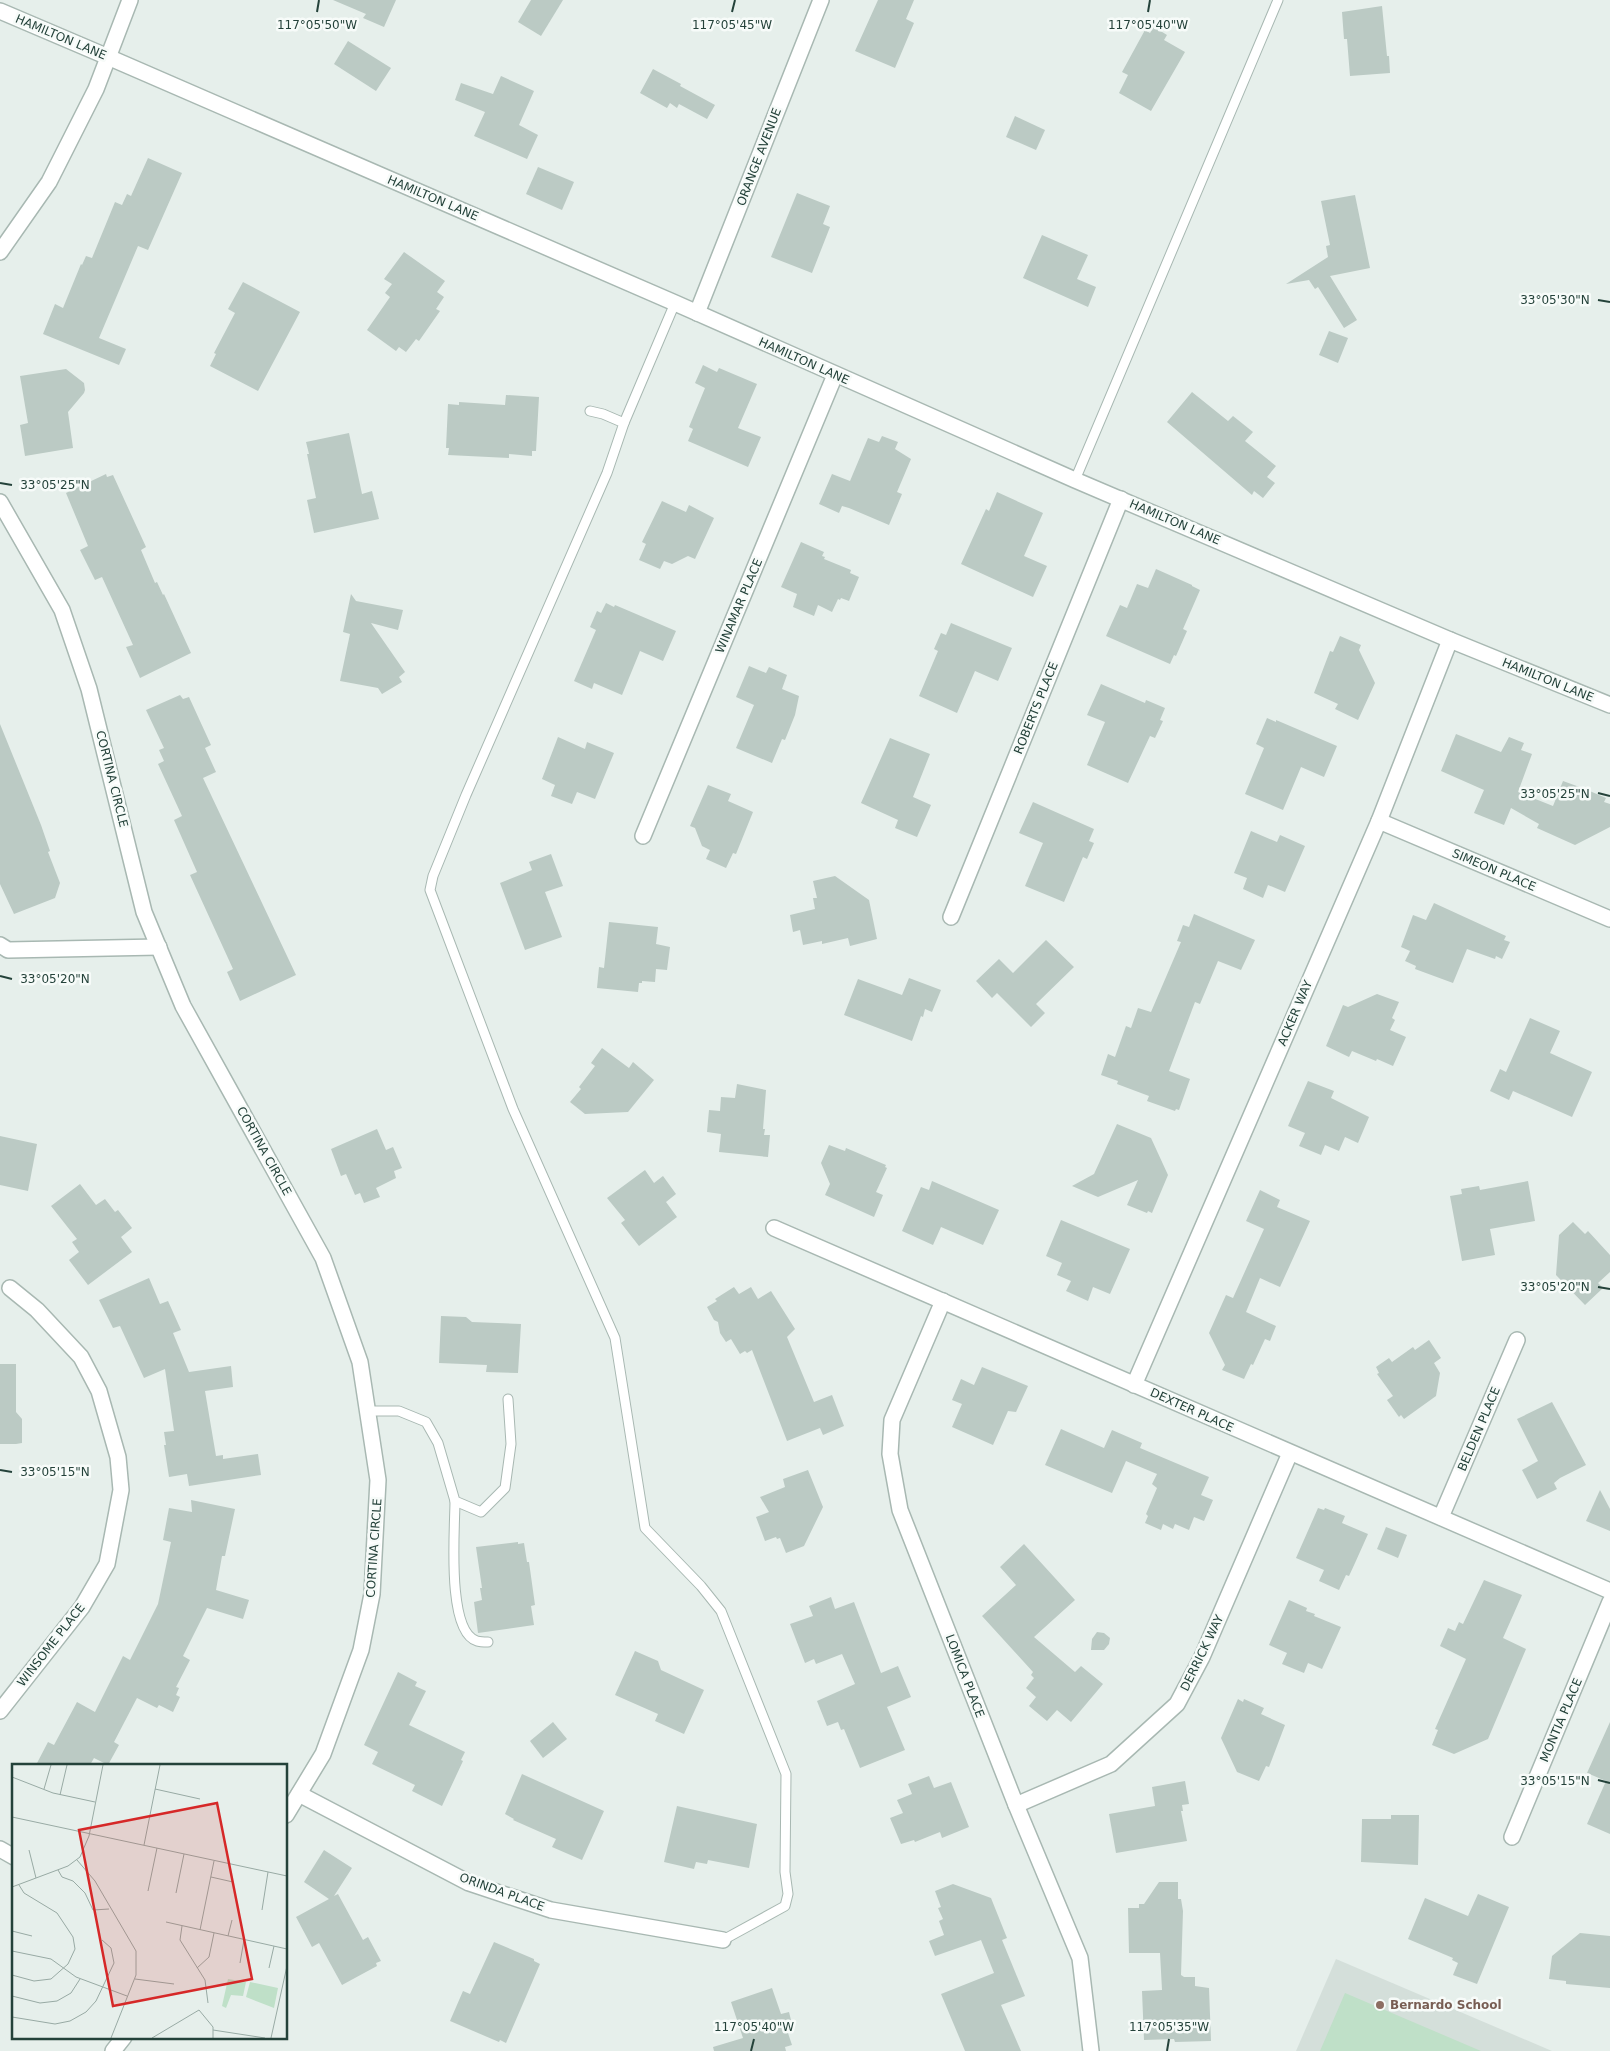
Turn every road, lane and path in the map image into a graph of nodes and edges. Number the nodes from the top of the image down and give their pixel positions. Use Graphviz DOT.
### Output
graph roads {
  1 [pos="130,0"];
  2 [pos="821,0"];
  3 [pos="1278,0"];
  4 [pos="0,11"];
  5 [pos="108,57"];
  6 [pos="0,252"];
  7 [pos="675,303"];
  8 [pos="697,313"];
  9 [pos="835,375"];
  10 [pos="590,412"];
  11 [pos="624,423"];
  12 [pos="1075,480"];
  13 [pos="1120,498"];
  14 [pos="0,502"];
  15 [pos="1450,640"];
  16 [pos="1610,705"];
  17 [pos="1378,821"];
  18 [pos="643,836"];
  19 [pos="951,917"];
  20 [pos="1610,919"];
  21 [pos="0,945"];
  22 [pos="159,947"];
  23 [pos="774,1228"];
  24 [pos="10,1288"];
  25 [pos="943,1301"];
  26 [pos="1517,1340"];
  27 [pos="1134,1385"];
  28 [pos="508,1399"];
  29 [pos="368,1411"];
  30 [pos="1290,1453"];
  31 [pos="455,1501"];
  32 [pos="1441,1518"];
  33 [pos="1610,1591"];
  34 [pos="1610,1602"];
  35 [pos="488,1642"];
  36 [pos="0,1711"];
  37 [pos="299,1794"];
  38 [pos="1016,1805"];
  39 [pos="288,1813"];
  40 [pos="1512,1838"];
  41 [pos="0,1848"];
  42 [pos="12,1856"];
  43 [pos="723,1940"];
  44 [pos="123,2038"];
  45 [pos="113,2051"];
  46 [pos="1091,2051"];
  1 -- 5 [label="street"];
  2 -- 8 [label="street, ORANGE AVENUE"];
  3 -- 12 [label="lane"];
  4 -- 5 [label="street, HAMILTON LANE"];
  5 -- 6 [label="street"];
  5 -- 7 [label="street, HAMILTON LANE"];
  7 -- 8 [label="street, HAMILTON LANE"];
  7 -- 11 [label="lane"];
  8 -- 9 [label="street, HAMILTON LANE"];
  9 -- 12 [label="street, HAMILTON LANE"];
  9 -- 18 [label="street, WINAMAR PLACE"];
  10 -- 11 [label="lane"];
  11 -- 43 [label="lane"];
  12 -- 13 [label="street, HAMILTON LANE"];
  13 -- 15 [label="street, HAMILTON LANE"];
  13 -- 19 [label="street, ROBERTS PLACE"];
  14 -- 22 [label="street, CORTINA CIRCLE"];
  15 -- 16 [label="street, HAMILTON LANE"];
  15 -- 17 [label="street, ACKER WAY"];
  17 -- 20 [label="street, SIMEON PLACE"];
  17 -- 27 [label="street, ACKER WAY"];
  21 -- 22 [label="street"];
  22 -- 29 [label="street, CORTINA CIRCLE"];
  23 -- 25 [label="street, DEXTER PLACE"];
  24 -- 36 [label="street, WINSOME PLACE"];
  25 -- 27 [label="street, DEXTER PLACE"];
  25 -- 38 [label="street, LOMICA PLACE"];
  26 -- 32 [label="street, BELDEN PLACE"];
  27 -- 30 [label="street, DEXTER PLACE"];
  28 -- 31 [label="lane"];
  29 -- 31 [label="lane"];
  29 -- 37 [label="street, CORTINA CIRCLE"];
  30 -- 32 [label="street, DEXTER PLACE"];
  30 -- 38 [label="street, DERRICK WAY"];
  31 -- 35 [label="lane"];
  32 -- 33 [label="street, DEXTER PLACE"];
  34 -- 40 [label="street, MONTIA PLACE"];
  37 -- 39 [label="street, CORTINA CIRCLE"];
  37 -- 43 [label="street, ORINDA PLACE"];
  38 -- 46 [label="street, LOMICA PLACE"];
  41 -- 42 [label="street"];
  44 -- 45 [label="street"];
}
